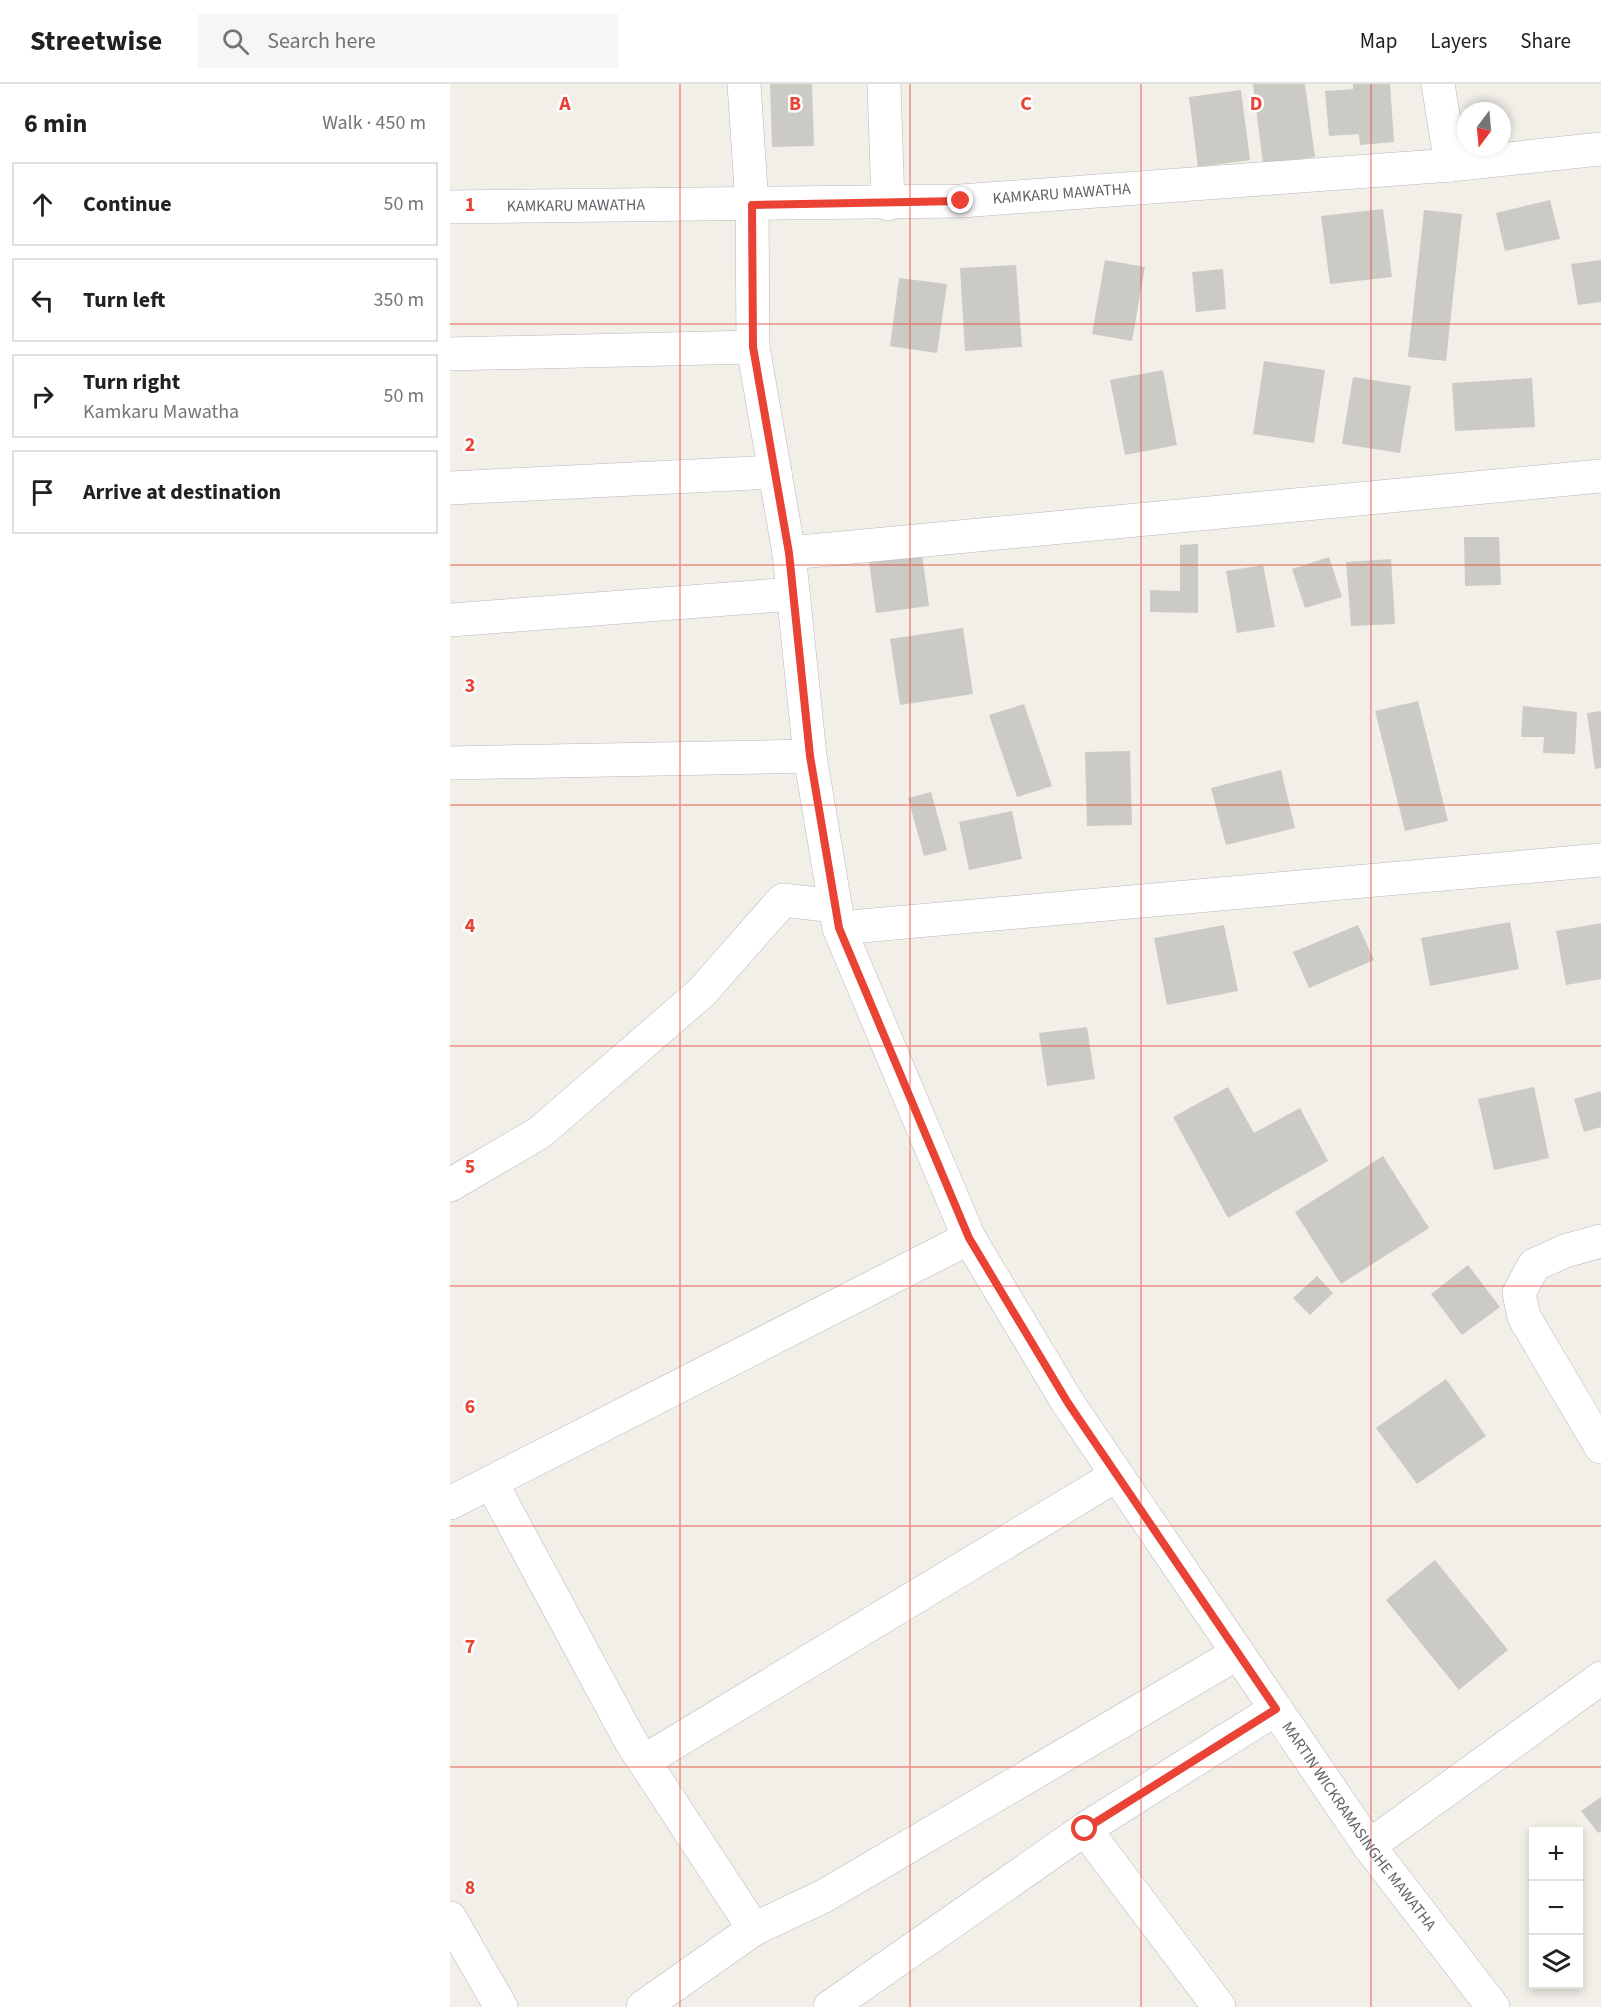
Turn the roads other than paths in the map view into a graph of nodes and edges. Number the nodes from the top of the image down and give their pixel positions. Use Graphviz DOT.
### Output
graph roads {
  1 [pos="744,84"];
  2 [pos="884,84"];
  3 [pos="1438,84"];
  4 [pos="1601,149"];
  5 [pos="1451,165"];
  6 [pos="888,204"];
  7 [pos="752,205"];
  8 [pos="450,207"];
  9 [pos="753,347"];
  10 [pos="450,354"];
  11 [pos="775,472"];
  12 [pos="1601,476"];
  13 [pos="450,488"];
  14 [pos="789,553"];
  15 [pos="793,594"];
  16 [pos="450,620"];
  17 [pos="810,756"];
  18 [pos="450,763"];
  19 [pos="1601,860"];
  20 [pos="837,917"];
  21 [pos="450,1185"];
  22 [pos="969,1238"];
  23 [pos="1601,1241"];
  24 [pos="1601,1448"];
  25 [pos="1117,1475"];
  26 [pos="491,1482"];
  27 [pos="450,1503"];
  28 [pos="1238,1653"];
  29 [pos="1601,1678"];
  30 [pos="1276,1709"];
  31 [pos="644,1761"];
  32 [pos="1085,1829"];
  33 [pos="1369,1846"];
  34 [pos="450,1918"];
  35 [pos="754,1929"];
  36 [pos="501,2007"];
  37 [pos="643,2007"];
  38 [pos="830,2007"];
  39 [pos="1219,2007"];
  40 [pos="1493,2007"];
  1 -- 7 [label="street, MARTIN WICKRAMASINGHE MAWATHA"];
  2 -- 6 [label="street"];
  3 -- 5 [label="street"];
  4 -- 5 [label="street, KAMKARU MAWATHA"];
  5 -- 6 [label="street, KAMKARU MAWATHA"];
  6 -- 7 [label="street, KAMKARU MAWATHA"];
  7 -- 8 [label="street, KAMKARU MAWATHA"];
  7 -- 9 [label="street, MARTIN WICKRAMASINGHE MAWATHA"];
  9 -- 10 [label="street"];
  9 -- 11 [label="street, MARTIN WICKRAMASINGHE MAWATHA"];
  11 -- 13 [label="street"];
  11 -- 14 [label="street, MARTIN WICKRAMASINGHE MAWATHA"];
  12 -- 14 [label="street"];
  14 -- 15 [label="street, MARTIN WICKRAMASINGHE MAWATHA"];
  15 -- 16 [label="street"];
  15 -- 17 [label="street, MARTIN WICKRAMASINGHE MAWATHA"];
  17 -- 18 [label="street"];
  17 -- 20 [label="street, MARTIN WICKRAMASINGHE MAWATHA"];
  19 -- 20 [label="street"];
  20 -- 21 [label="street"];
  20 -- 22 [label="street, MARTIN WICKRAMASINGHE MAWATHA"];
  22 -- 25 [label="street, MARTIN WICKRAMASINGHE MAWATHA"];
  22 -- 26 [label="street"];
  23 -- 24 [label="street"];
  25 -- 28 [label="street, MARTIN WICKRAMASINGHE MAWATHA"];
  25 -- 31 [label="street"];
  26 -- 27 [label="street"];
  26 -- 31 [label="street"];
  28 -- 30 [label="street, MARTIN WICKRAMASINGHE MAWATHA"];
  28 -- 35 [label="street"];
  29 -- 33 [label="street"];
  30 -- 32 [label="street"];
  30 -- 33 [label="street, MARTIN WICKRAMASINGHE MAWATHA"];
  31 -- 35 [label="street"];
  32 -- 38 [label="street"];
  32 -- 39 [label="street"];
  33 -- 40 [label="street, MARTIN WICKRAMASINGHE MAWATHA"];
  34 -- 36 [label="street"];
  35 -- 37 [label="street"];
}
